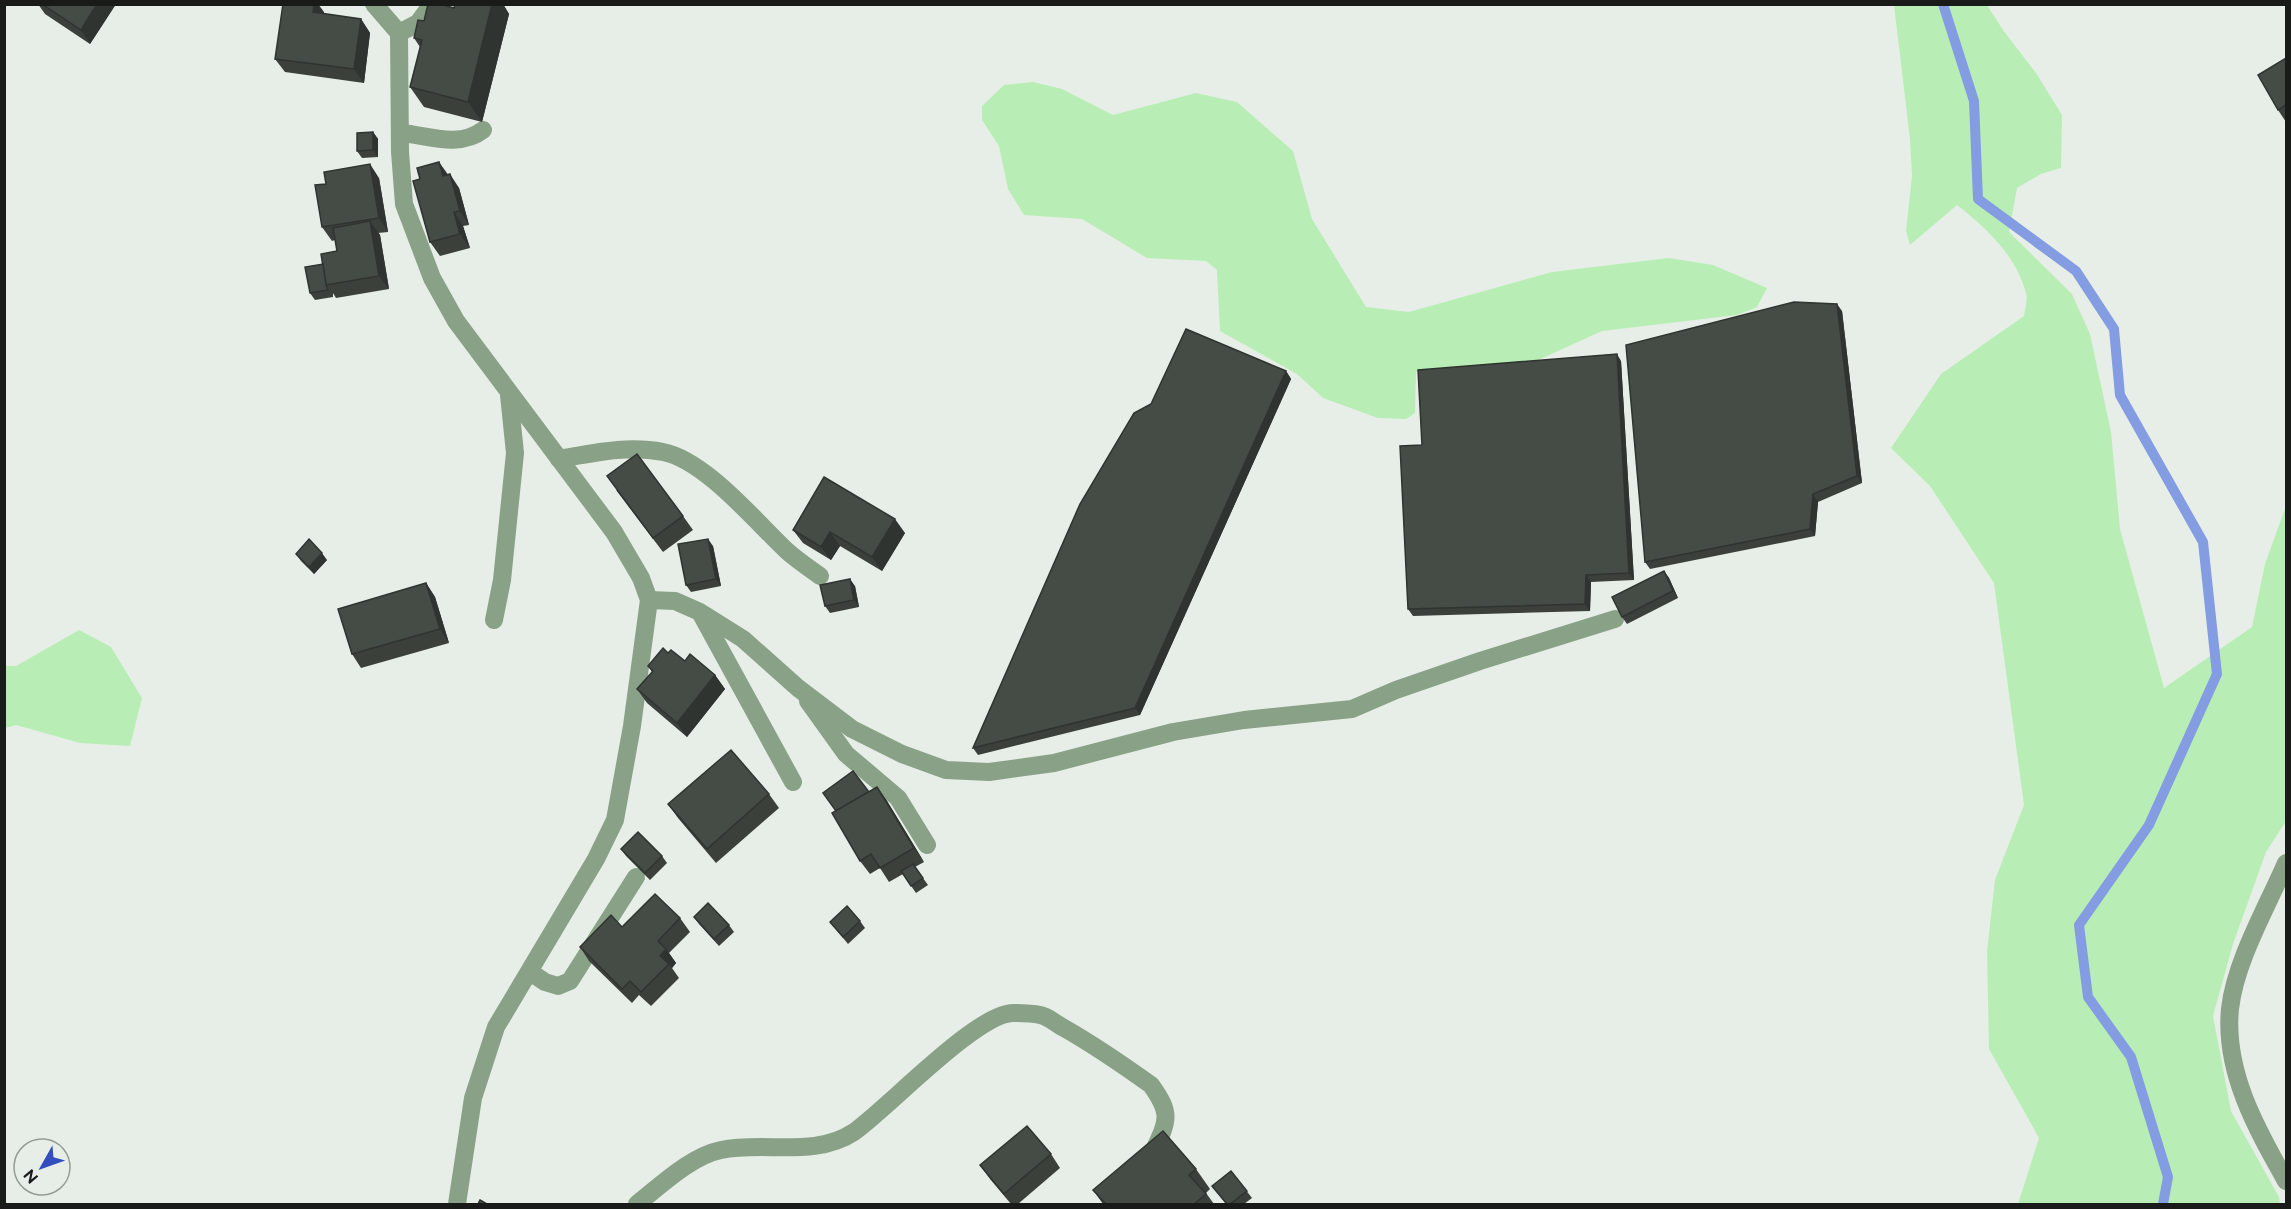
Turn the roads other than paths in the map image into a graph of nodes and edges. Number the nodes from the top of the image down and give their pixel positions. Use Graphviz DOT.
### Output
graph roads {
  1 [pos="432,4"];
  2 [pos="380,7"];
  3 [pos="399,33"];
  4 [pos="483,130"];
  5 [pos="402,133"];
  6 [pos="509,394"];
  7 [pos="559,459"];
  8 [pos="820,576"];
  9 [pos="649,600"];
  10 [pos="700,612"];
  11 [pos="1615,619"];
  12 [pos="494,620"];
  13 [pos="798,688"];
  14 [pos="792,782"];
  15 [pos="927,845"];
  16 [pos="2286,863"];
  17 [pos="636,877"];
  18 [pos="530,972"];
  19 [pos="1137,1166"];
  20 [pos="2286,1180"];
  21 [pos="457,1204"];
  22 [pos="637,1204"];
  1 -- 3 [label="street"];
  2 -- 3 [label="street"];
  3 -- 5 [label="street"];
  4 -- 5 [label="street"];
  5 -- 6 [label="street"];
  6 -- 7 [label="street"];
  6 -- 12 [label="street"];
  7 -- 8 [label="street"];
  7 -- 9 [label="street"];
  9 -- 10 [label="street"];
  9 -- 18 [label="street"];
  10 -- 13 [label="street"];
  10 -- 14 [label="street"];
  11 -- 13 [label="street"];
  13 -- 15 [label="street"];
  16 -- 20 [label="street"];
  17 -- 18 [label="street"];
  18 -- 21 [label="street"];
  19 -- 22 [label="street"];
}
